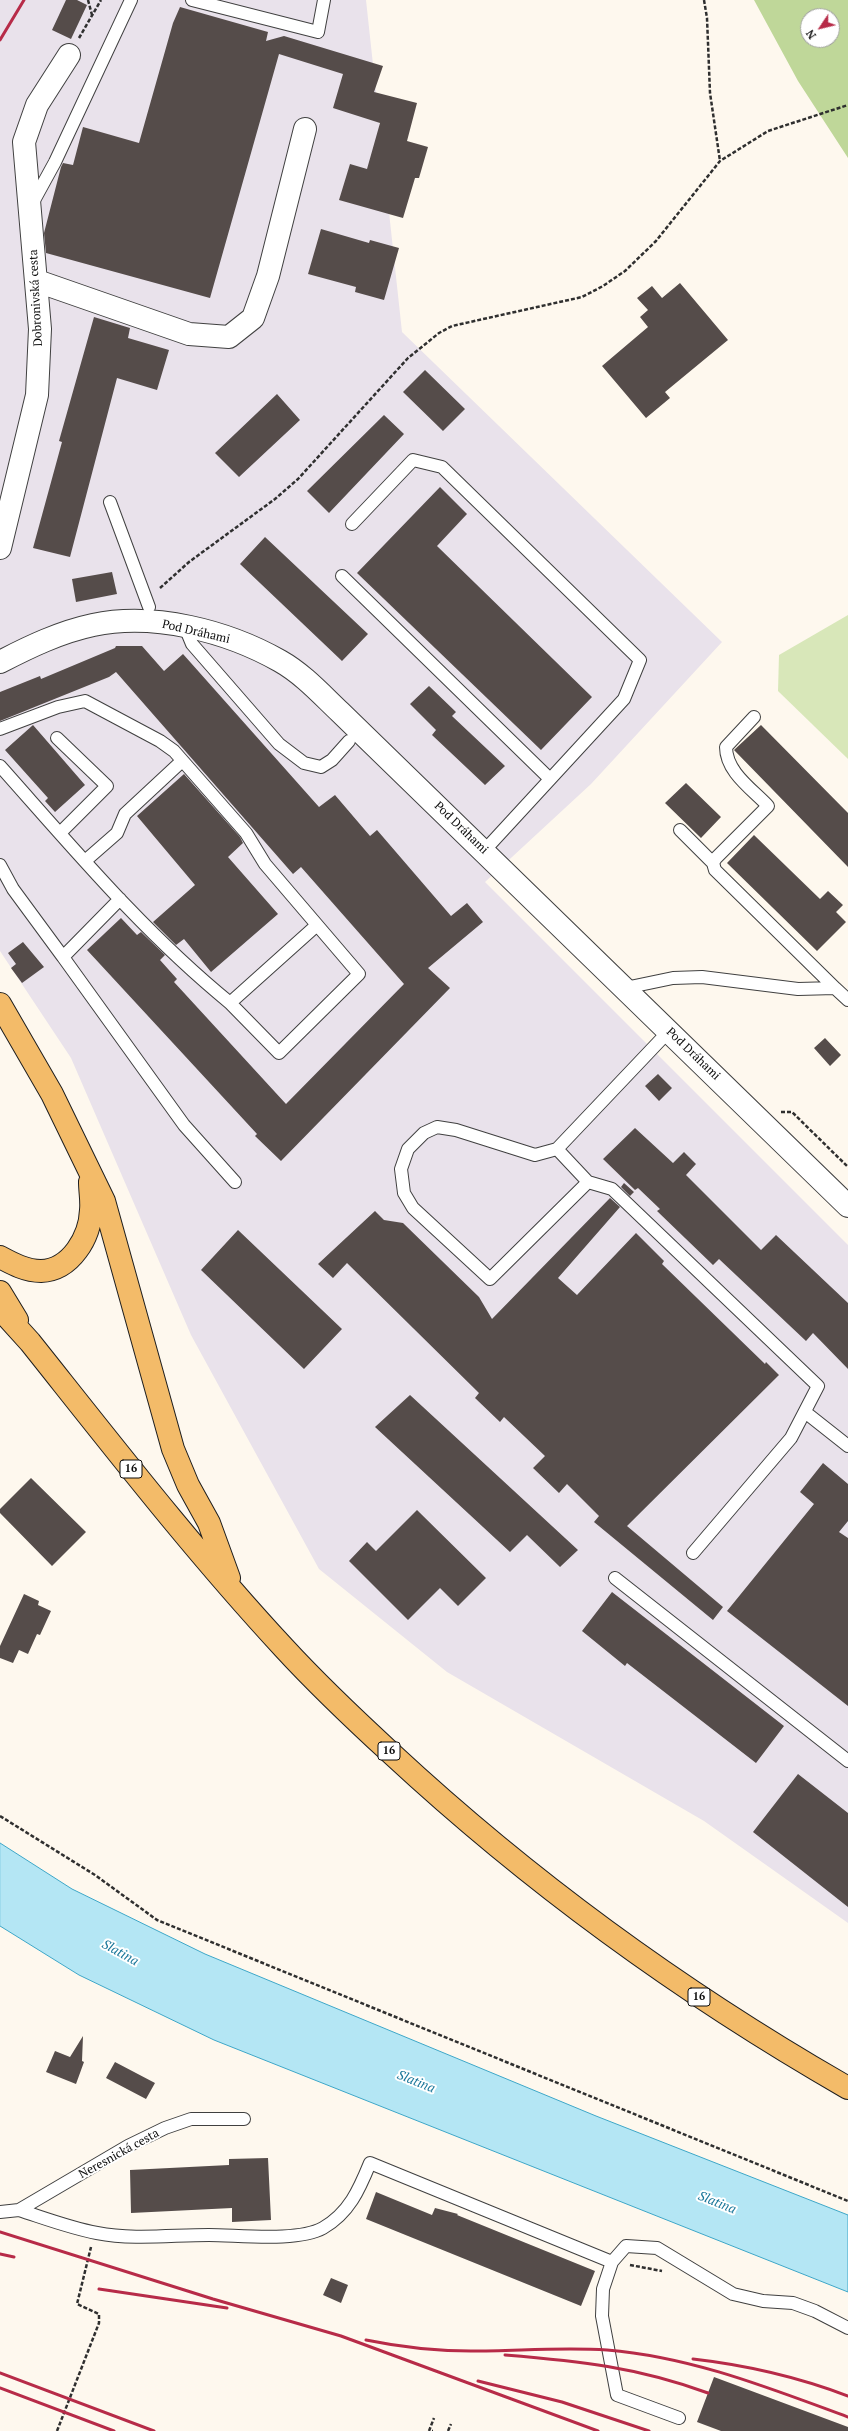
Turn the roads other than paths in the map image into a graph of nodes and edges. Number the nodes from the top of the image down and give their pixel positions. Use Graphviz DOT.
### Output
graph roads {
  1 [pos="130,0"];
  2 [pos="192,0"];
  3 [pos="324,0"];
  4 [pos="69,55"];
  5 [pos="305,129"];
  6 [pos="30,209"];
  7 [pos="37,281"];
  8 [pos="110,502"];
  9 [pos="352,524"];
  10 [pos="0,548"];
  11 [pos="342,576"];
  12 [pos="149,607"];
  13 [pos="186,627"];
  14 [pos="0,662"];
  15 [pos="754,717"];
  16 [pos="0,729"];
  17 [pos="57,738"];
  18 [pos="349,741"];
  19 [pos="182,761"];
  20 [pos="0,766"];
  21 [pos="550,779"];
  22 [pos="680,830"];
  23 [pos="60,833"];
  24 [pos="484,851"];
  25 [pos="85,861"];
  26 [pos="713,863"];
  27 [pos="0,865"];
  28 [pos="120,899"];
  29 [pos="317,925"];
  30 [pos="62,956"];
  31 [pos="625,988"];
  32 [pos="836,988"];
  33 [pos="848,1000"];
  34 [pos="230,1003"];
  35 [pos="0,1004"];
  36 [pos="669,1031"];
  37 [pos="557,1149"];
  38 [pos="90,1175"];
  39 [pos="235,1182"];
  40 [pos="588,1182"];
  41 [pos="848,1206"];
  42 [pos="0,1258"];
  43 [pos="0,1292"];
  44 [pos="0,1309"];
  45 [pos="30,1342"];
  46 [pos="805,1412"];
  47 [pos="848,1446"];
  48 [pos="693,1553"];
  49 [pos="615,1578"];
  50 [pos="235,1594"];
  51 [pos="848,1761"];
  52 [pos="848,2088"];
  53 [pos="244,2119"];
  54 [pos="19,2210"];
  55 [pos="0,2212"];
  56 [pos="612,2262"];
  57 [pos="848,2328"];
  58 [pos="680,2418"];
  1 -- 6 [label="lane"];
  2 -- 3 [label="lane"];
  4 -- 6 [label="street, Dobronivská cesta"];
  5 -- 7 [label="street"];
  6 -- 7 [label="street, Dobronivská cesta"];
  7 -- 10 [label="street, Dobronivská cesta"];
  8 -- 12 [label="lane"];
  9 -- 21 [label="lane"];
  11 -- 21 [label="lane"];
  13 -- 14 [label="street, Pod Dráhami"];
  13 -- 18 [label="lane"];
  13 -- 24 [label="street, Pod Dráhami"];
  15 -- 26 [label="lane"];
  16 -- 19 [label="lane"];
  17 -- 23 [label="lane"];
  19 -- 25 [label="lane"];
  19 -- 29 [label="lane"];
  20 -- 23 [label="lane"];
  21 -- 24 [label="lane"];
  22 -- 26 [label="lane"];
  23 -- 25 [label="lane"];
  24 -- 31 [label="street, Pod Dráhami"];
  25 -- 28 [label="lane"];
  26 -- 32 [label="lane"];
  27 -- 30 [label="lane"];
  28 -- 30 [label="lane"];
  28 -- 34 [label="lane"];
  29 -- 34 [label="lane"];
  29 -- 34 [label="lane"];
  30 -- 39 [label="lane"];
  31 -- 32 [label="lane"];
  31 -- 36 [label="street, Pod Dráhami"];
  32 -- 33 [label="lane"];
  35 -- 38 [label="main road"];
  36 -- 37 [label="lane"];
  36 -- 41 [label="street, Pod Dráhami"];
  37 -- 40 [label="lane"];
  37 -- 40 [label="lane"];
  38 -- 42 [label="main road"];
  38 -- 50 [label="main road"];
  40 -- 46 [label="lane"];
  43 -- 45 [label="main road, 16"];
  44 -- 45 [label="main road, 16"];
  45 -- 50 [label="main road, 16"];
  46 -- 47 [label="lane"];
  46 -- 48 [label="lane"];
  49 -- 51 [label="lane"];
  50 -- 52 [label="main road, 16"];
  53 -- 54 [label="lane, Neresnická cesta"];
  54 -- 55 [label="lane, Neresnická cesta"];
  54 -- 56 [label="lane"];
  56 -- 57 [label="lane"];
  56 -- 58 [label="lane"];
}
